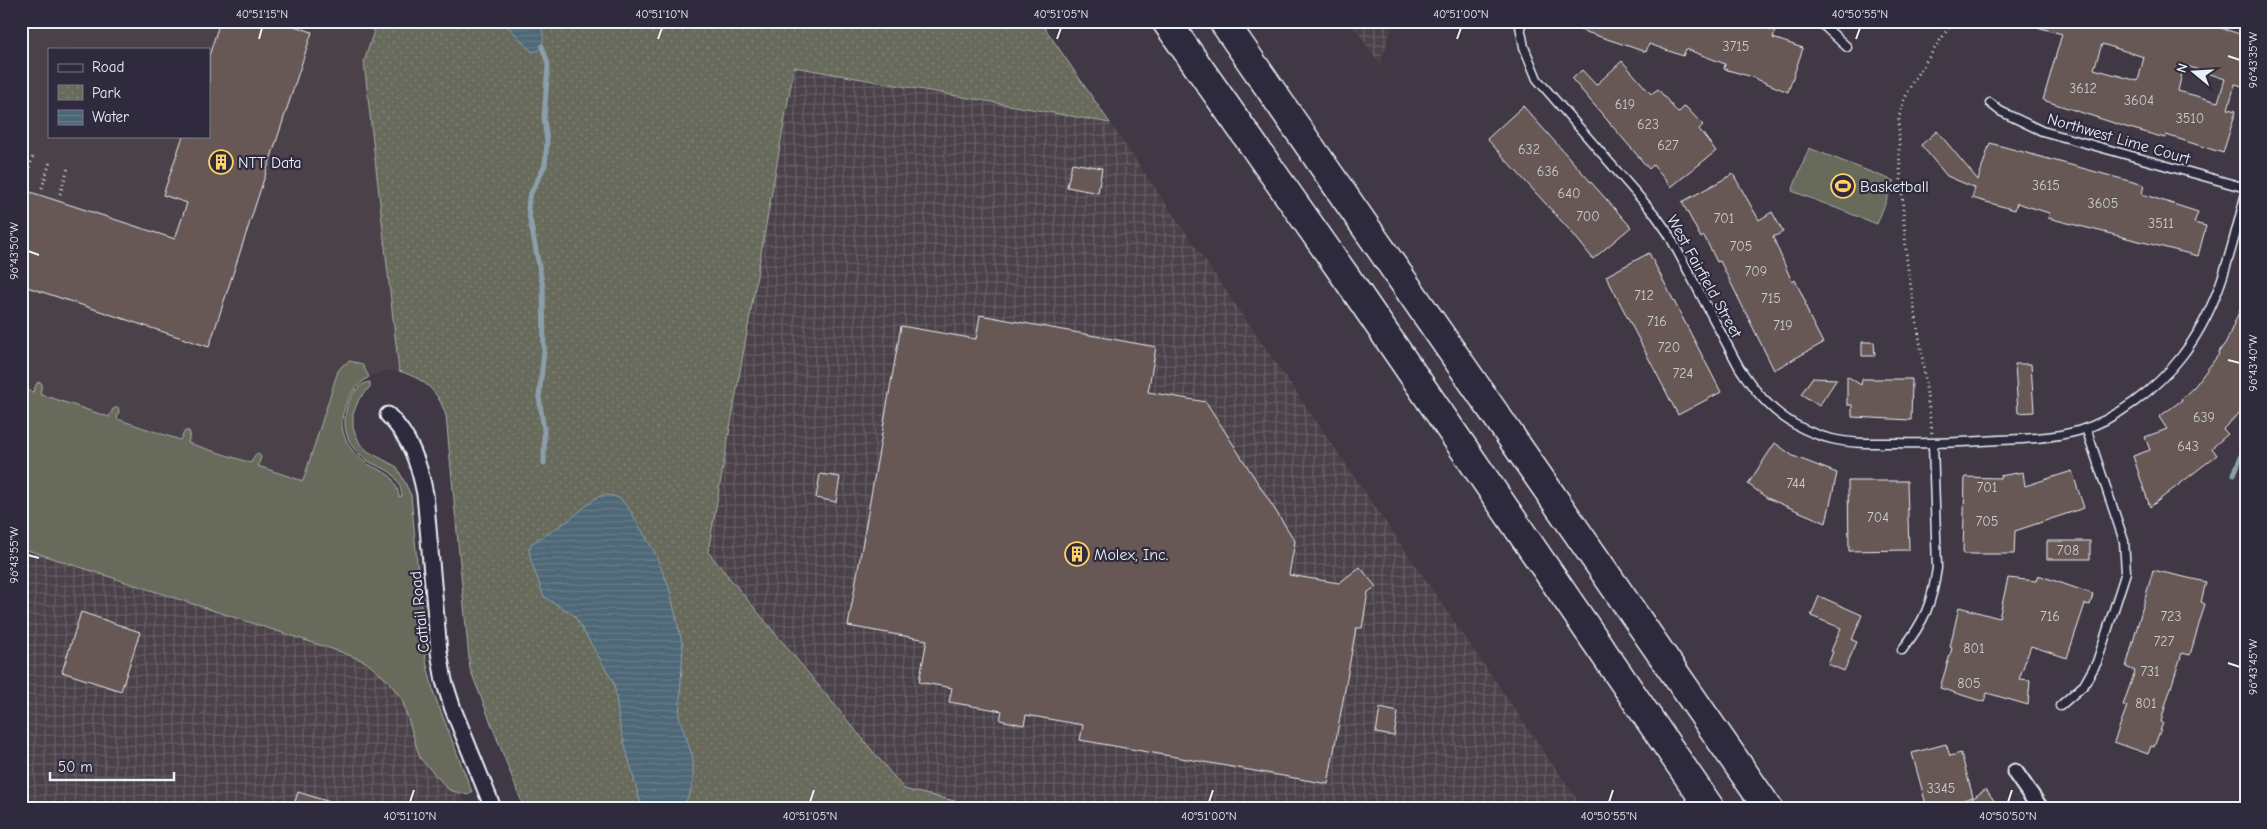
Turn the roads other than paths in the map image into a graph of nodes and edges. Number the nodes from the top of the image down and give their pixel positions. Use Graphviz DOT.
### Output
graph roads {
  1 [pos="1166,21"];
  2 [pos="1224,21"];
  3 [pos="1519,21"];
  4 [pos="1816,21"];
  5 [pos="1847,47"];
  6 [pos="1990,103"];
  7 [pos="2246,188"];
  8 [pos="2246,193"];
  9 [pos="388,415"];
  10 [pos="2086,428"];
  11 [pos="1933,444"];
  12 [pos="1902,650"];
  13 [pos="2060,706"];
  14 [pos="2015,772"];
  15 [pos="2042,805"];
  16 [pos="493,808"];
  17 [pos="1710,808"];
  18 [pos="1768,808"];
  1 -- 17 [label="highway"];
  2 -- 18 [label="highway"];
  3 -- 11 [label="lane, West Fairfield Street"];
  4 -- 5 [label="lane"];
  6 -- 7 [label="lane, Northwest Lime Court"];
  8 -- 10 [label="lane, West Fairfield Street"];
  9 -- 16 [label="street, Cattail Road"];
  10 -- 11 [label="lane, West Fairfield Street"];
  10 -- 13 [label="lane"];
  11 -- 12 [label="lane"];
  14 -- 15 [label="street"];
}
